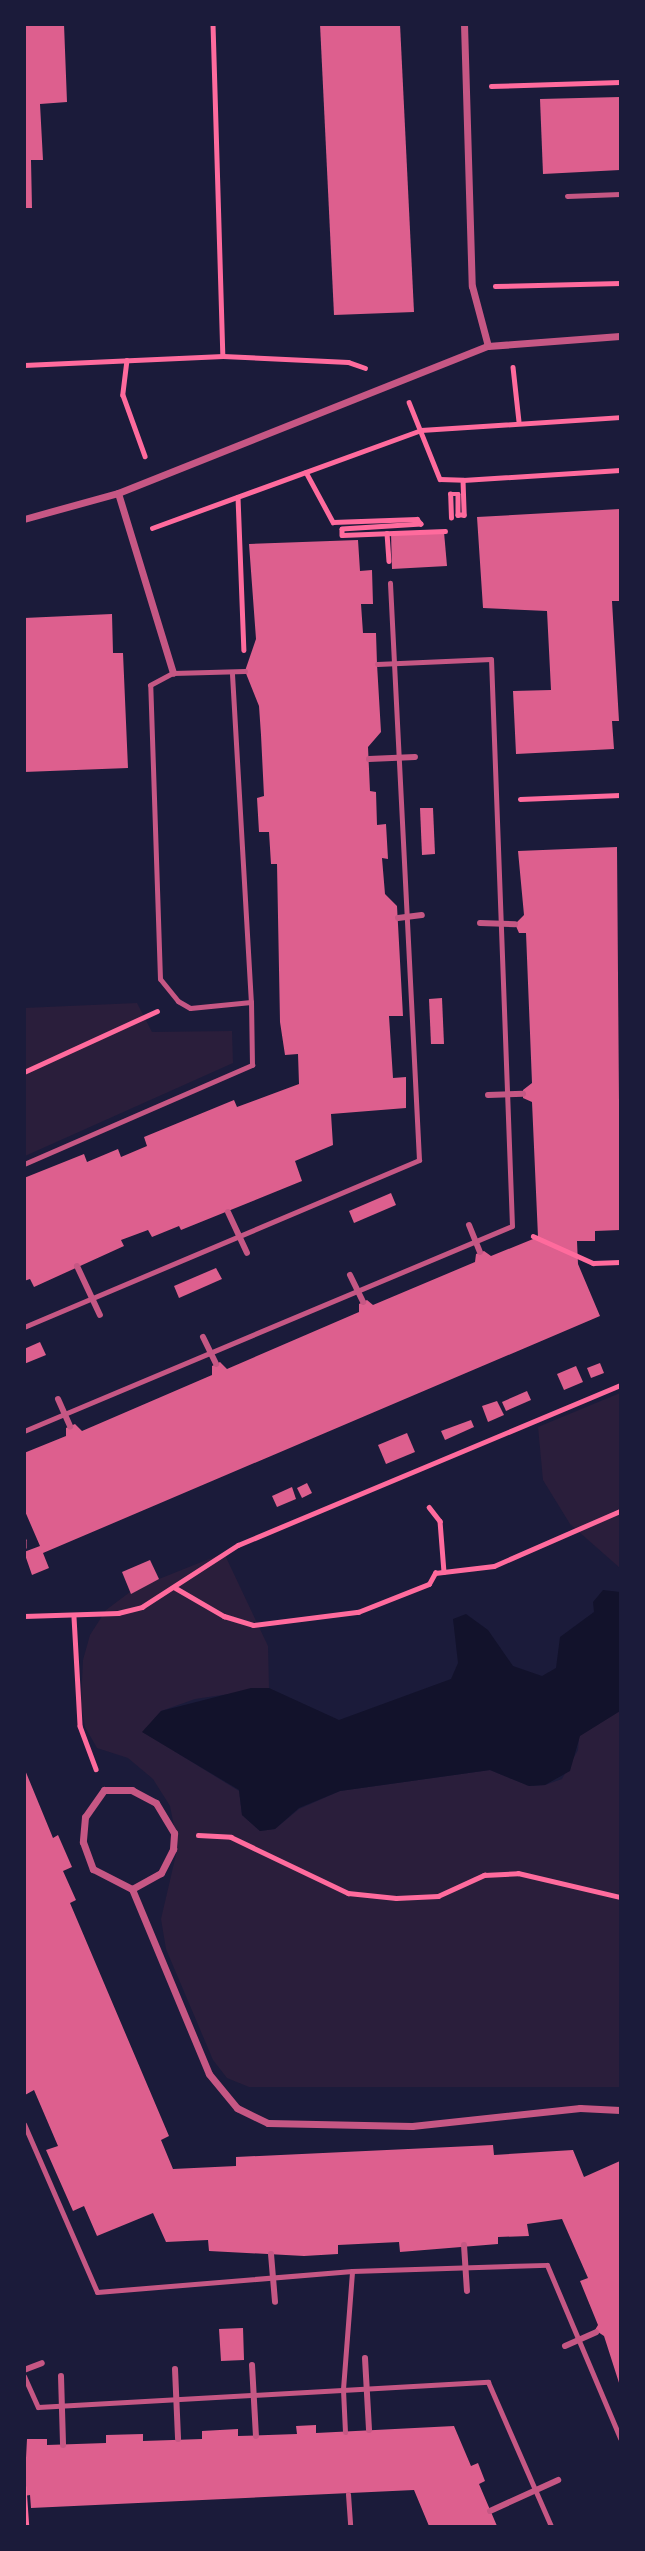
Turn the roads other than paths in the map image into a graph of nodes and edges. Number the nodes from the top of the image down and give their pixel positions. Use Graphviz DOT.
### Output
graph roads {
  1 [pos="464,24"];
  2 [pos="621,194"];
  3 [pos="567,196"];
  4 [pos="621,336"];
  5 [pos="488,346"];
  6 [pos="118,493"];
  7 [pos="24,519"];
  8 [pos="390,583"];
  9 [pos="394,662"];
  10 [pos="377,664"];
  11 [pos="245,671"];
  12 [pos="173,673"];
  13 [pos="232,674"];
  14 [pos="415,757"];
  15 [pos="369,759"];
  16 [pos="422,915"];
  17 [pos="397,918"];
  18 [pos="480,923"];
  19 [pos="515,924"];
  20 [pos="251,1002"];
  21 [pos="523,1094"];
  22 [pos="488,1095"];
  23 [pos="24,1164"];
  24 [pos="228,1212"];
  25 [pos="469,1226"];
  26 [pos="480,1252"];
  27 [pos="247,1253"];
  28 [pos="77,1266"];
  29 [pos="350,1275"];
  30 [pos="363,1302"];
  31 [pos="100,1315"];
  32 [pos="24,1327"];
  33 [pos="203,1337"];
  34 [pos="216,1364"];
  35 [pos="58,1399"];
  36 [pos="70,1426"];
  37 [pos="24,1432"];
  38 [pos="132,1889"];
  39 [pos="621,2110"];
  40 [pos="24,2124"];
  41 [pos="464,2245"];
  42 [pos="271,2254"];
  43 [pos="352,2271"];
  44 [pos="467,2291"];
  45 [pos="275,2302"];
  46 [pos="596,2332"];
  47 [pos="565,2346"];
  48 [pos="365,2358"];
  49 [pos="42,2363"];
  50 [pos="251,2365"];
  51 [pos="24,2370"];
  52 [pos="175,2370"];
  53 [pos="24,2376"];
  54 [pos="61,2376"];
  55 [pos="342,2389"];
  56 [pos="369,2430"];
  57 [pos="345,2432"];
  58 [pos="256,2436"];
  59 [pos="621,2438"];
  60 [pos="177,2439"];
  61 [pos="63,2445"];
  62 [pos="558,2480"];
  63 [pos="348,2494"];
  64 [pos="490,2511"];
  65 [pos="350,2526"];
  66 [pos="551,2526"];
  1 -- 5 [label="street"];
  2 -- 3 [label="lane"];
  4 -- 5 [label="street"];
  5 -- 6 [label="street"];
  6 -- 7 [label="street"];
  6 -- 12 [label="street"];
  8 -- 9 [label="lane"];
  9 -- 10 [label="lane"];
  9 -- 32 [label="lane"];
  9 -- 37 [label="lane"];
  11 -- 13 [label="lane"];
  12 -- 13 [label="lane"];
  12 -- 20 [label="lane"];
  13 -- 20 [label="lane"];
  14 -- 15 [label="street"];
  16 -- 17 [label="street"];
  18 -- 19 [label="street"];
  20 -- 23 [label="lane"];
  21 -- 22 [label="street"];
  24 -- 27 [label="street"];
  25 -- 26 [label="street"];
  28 -- 31 [label="street"];
  29 -- 30 [label="street"];
  33 -- 34 [label="street"];
  35 -- 36 [label="street"];
  38 -- 38 [label="street"];
  38 -- 39 [label="street"];
  40 -- 43 [label="lane"];
  41 -- 44 [label="street"];
  42 -- 45 [label="street"];
  43 -- 55 [label="lane"];
  43 -- 59 [label="lane"];
  46 -- 47 [label="street"];
  48 -- 56 [label="street"];
  49 -- 51 [label="street"];
  50 -- 58 [label="street"];
  52 -- 60 [label="street"];
  53 -- 55 [label="lane"];
  54 -- 61 [label="street"];
  55 -- 57 [label="lane"];
  55 -- 66 [label="lane"];
  62 -- 64 [label="street"];
  63 -- 65 [label="lane"];
}
